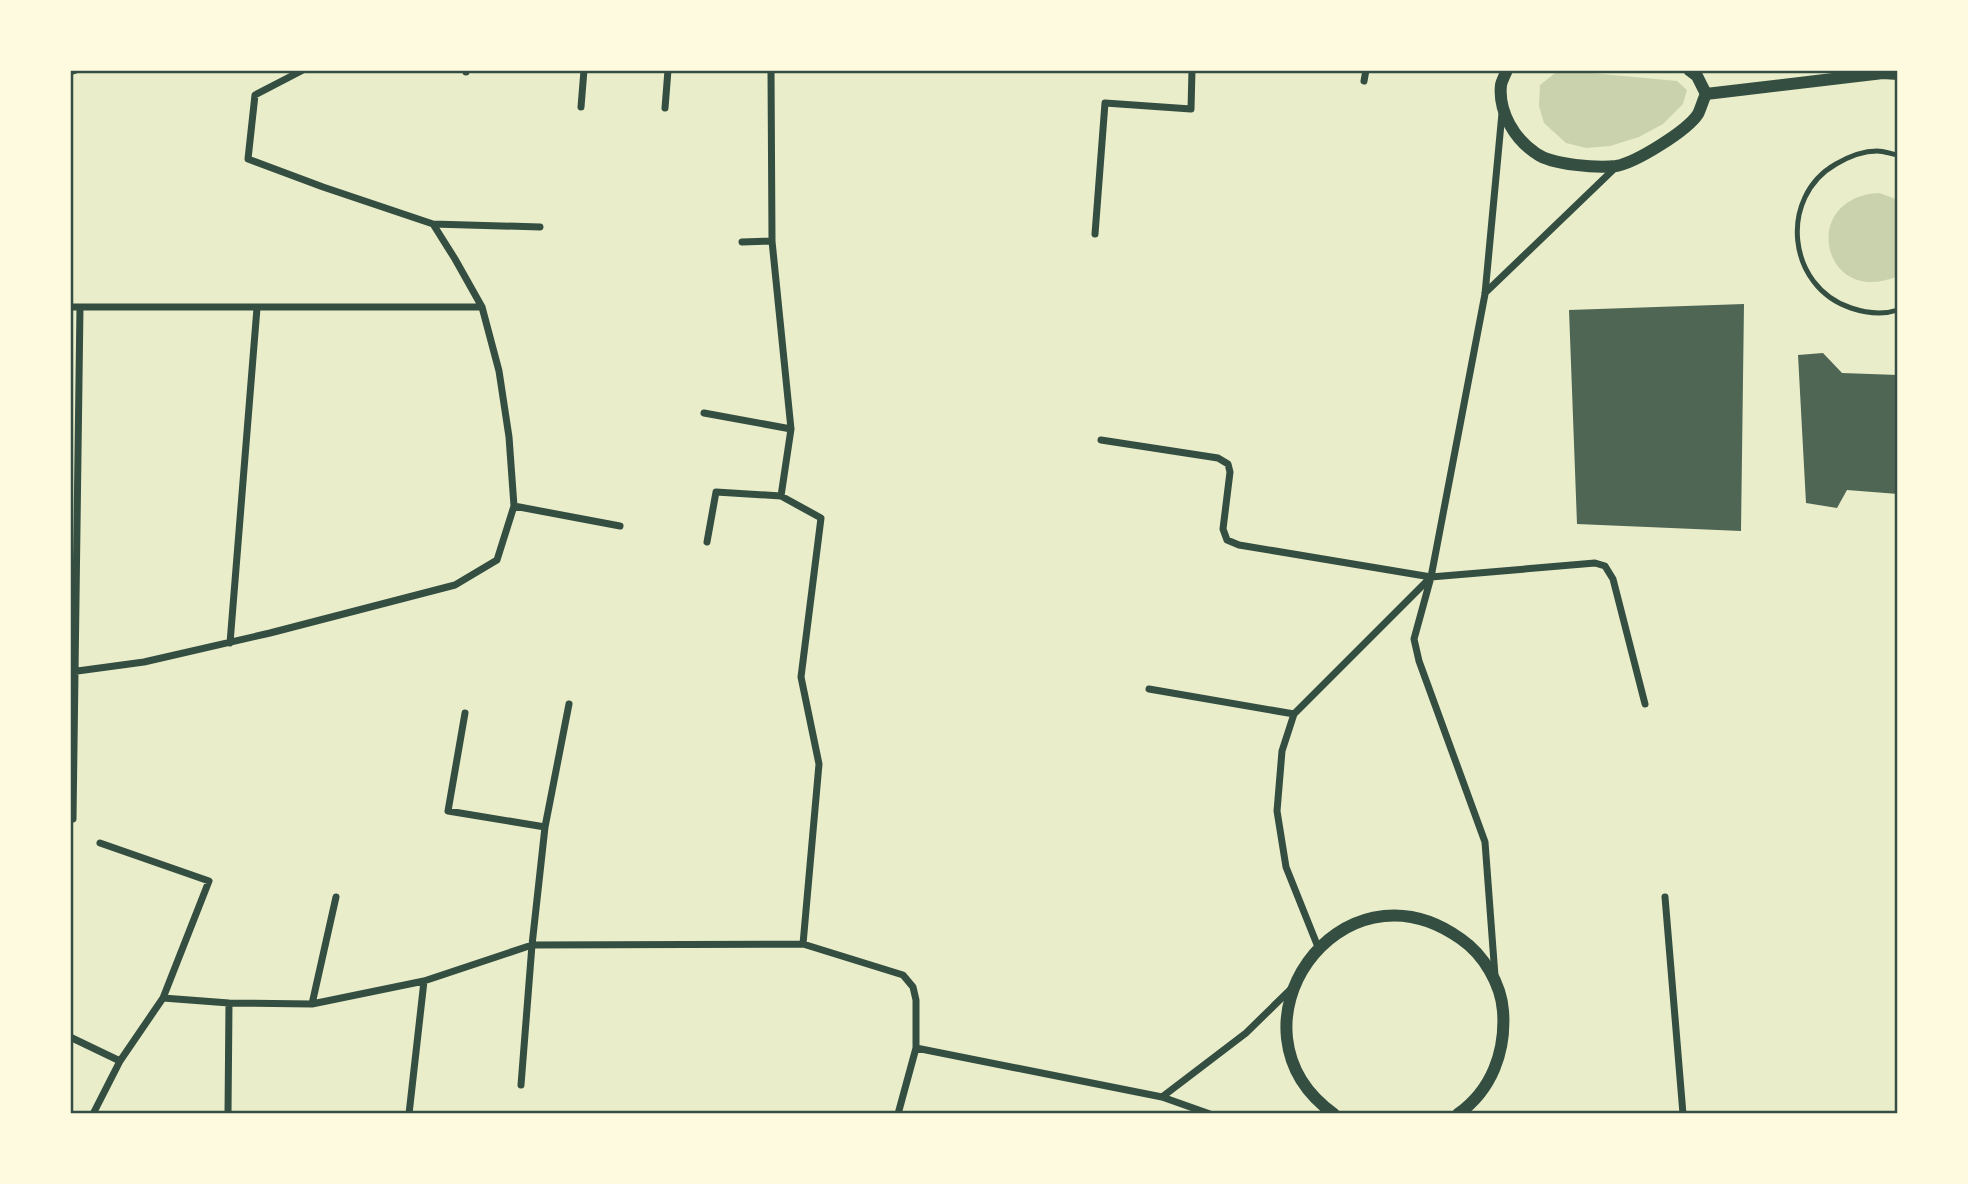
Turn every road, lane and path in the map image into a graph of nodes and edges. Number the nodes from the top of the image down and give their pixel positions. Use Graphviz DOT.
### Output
graph roads {
  1 [pos="76,70"];
  2 [pos="303,70"];
  3 [pos="584,70"];
  4 [pos="668,70"];
  5 [pos="771,70"];
  6 [pos="1192,70"];
  7 [pos="1366,70"];
  8 [pos="1507,70"];
  9 [pos="1689,70"];
  10 [pos="70,72"];
  11 [pos="1883,72"];
  12 [pos="1898,74"];
  13 [pos="1364,81"];
  14 [pos="1706,94"];
  15 [pos="581,107"];
  16 [pos="1503,107"];
  17 [pos="665,108"];
  18 [pos="1898,155"];
  19 [pos="1618,166"];
  20 [pos="433,224"];
  21 [pos="540,227"];
  22 [pos="1095,234"];
  23 [pos="772,241"];
  24 [pos="742,242"];
  25 [pos="1485,294"];
  26 [pos="70,307"];
  27 [pos="80,307"];
  28 [pos="482,307"];
  29 [pos="257,308"];
  30 [pos="1898,310"];
  31 [pos="704,413"];
  32 [pos="791,429"];
  33 [pos="1101,440"];
  34 [pos="781,496"];
  35 [pos="514,506"];
  36 [pos="620,526"];
  37 [pos="707,542"];
  38 [pos="1431,577"];
  39 [pos="230,643"];
  40 [pos="73,671"];
  41 [pos="1149,689"];
  42 [pos="1645,704"];
  43 [pos="569,705"];
  44 [pos="465,713"];
  45 [pos="1294,714"];
  46 [pos="73,819"];
  47 [pos="545,827"];
  48 [pos="100,843"];
  49 [pos="336,897"];
  50 [pos="1665,897"];
  51 [pos="803,944"];
  52 [pos="532,945"];
  53 [pos="1318,947"];
  54 [pos="424,981"];
  55 [pos="1496,984"];
  56 [pos="1293,986"];
  57 [pos="163,998"];
  58 [pos="229,1003"];
  59 [pos="312,1004"];
  60 [pos="70,1037"];
  61 [pos="916,1048"];
  62 [pos="120,1061"];
  63 [pos="521,1085"];
  64 [pos="1162,1097"];
  65 [pos="1464,1113"];
  66 [pos="93,1114"];
  67 [pos="229,1114"];
  68 [pos="409,1114"];
  69 [pos="898,1114"];
  70 [pos="1210,1114"];
  71 [pos="1334,1114"];
  72 [pos="1683,1114"];
  1 -- 10 [label="street"];
  2 -- 20 [label="street"];
  3 -- 15 [label="street"];
  4 -- 17 [label="street"];
  5 -- 23 [label="street"];
  6 -- 22 [label="street"];
  7 -- 13 [label="street"];
  8 -- 16 [label="street"];
  9 -- 14 [label="street"];
  11 -- 12 [label="street"];
  11 -- 14 [label="street"];
  14 -- 19 [label="street"];
  16 -- 19 [label="street"];
  16 -- 25 [label="street"];
  18 -- 30 [label="lane"];
  19 -- 25 [label="street"];
  20 -- 21 [label="street"];
  20 -- 28 [label="street"];
  23 -- 24 [label="street"];
  23 -- 32 [label="street"];
  25 -- 38 [label="street"];
  26 -- 27 [label="street"];
  27 -- 29 [label="street"];
  27 -- 40 [label="street"];
  28 -- 29 [label="street"];
  28 -- 35 [label="street"];
  29 -- 39 [label="street"];
  31 -- 32 [label="street"];
  32 -- 34 [label="street"];
  33 -- 38 [label="street"];
  34 -- 37 [label="street"];
  34 -- 51 [label="street"];
  35 -- 36 [label="street"];
  35 -- 39 [label="street"];
  38 -- 42 [label="street"];
  38 -- 45 [label="street"];
  38 -- 55 [label="street"];
  39 -- 40 [label="street"];
  40 -- 46 [label="street"];
  41 -- 45 [label="street"];
  43 -- 47 [label="street"];
  44 -- 47 [label="street"];
  45 -- 53 [label="street"];
  47 -- 52 [label="street"];
  48 -- 57 [label="street"];
  49 -- 59 [label="street"];
  50 -- 72 [label="street"];
  51 -- 52 [label="street"];
  51 -- 61 [label="street"];
  52 -- 54 [label="street"];
  52 -- 63 [label="street"];
  53 -- 55 [label="street"];
  53 -- 56 [label="street"];
  54 -- 59 [label="street"];
  54 -- 68 [label="street"];
  55 -- 65 [label="street"];
  56 -- 64 [label="street"];
  56 -- 71 [label="street"];
  57 -- 58 [label="street"];
  57 -- 62 [label="street"];
  58 -- 59 [label="street"];
  58 -- 67 [label="street"];
  60 -- 62 [label="street"];
  61 -- 64 [label="street"];
  61 -- 69 [label="street"];
  62 -- 66 [label="street"];
  64 -- 70 [label="street"];
}
